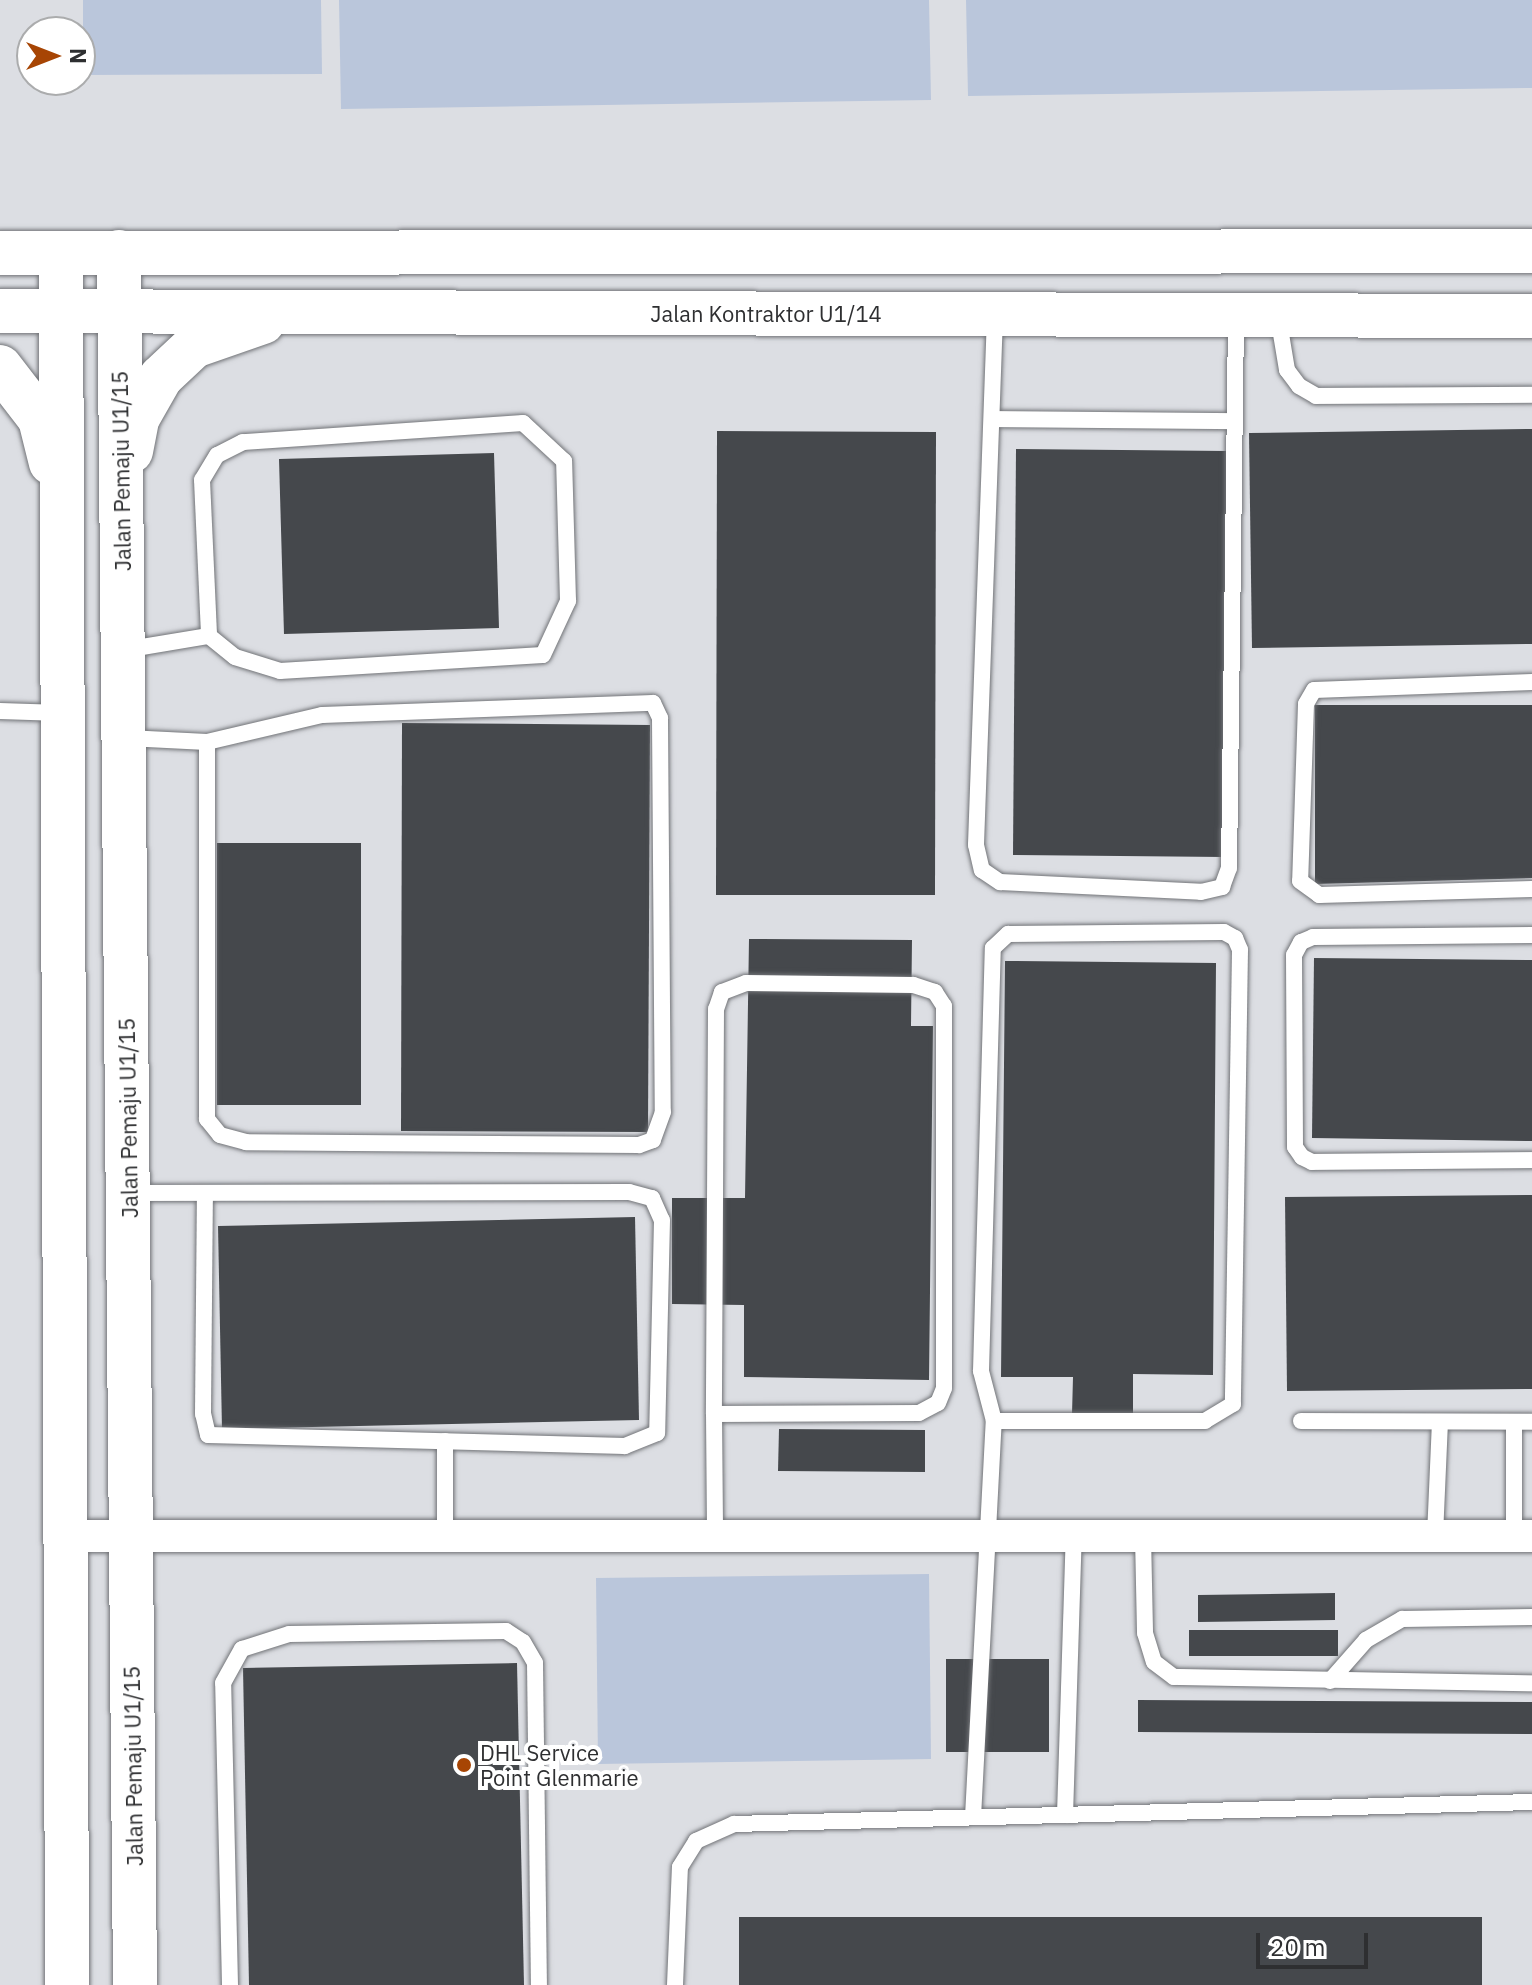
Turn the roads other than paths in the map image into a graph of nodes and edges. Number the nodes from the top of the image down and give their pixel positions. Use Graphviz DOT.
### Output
graph roads {
  1 [pos="1532,251"];
  2 [pos="119,252"];
  3 [pos="0,253"];
  4 [pos="61,253"];
  5 [pos="0,311"];
  6 [pos="64,311"];
  7 [pos="119,311"];
  8 [pos="291,312"];
  9 [pos="995,315"];
  10 [pos="1257,315"];
  11 [pos="1532,316"];
  12 [pos="0,367"];
  13 [pos="1532,395"];
  14 [pos="995,419"];
  15 [pos="1235,421"];
  16 [pos="121,507"];
  17 [pos="63,508"];
  18 [pos="209,636"];
  19 [pos="123,650"];
  20 [pos="1532,682"];
  21 [pos="0,711"];
  22 [pos="63,713"];
  23 [pos="123,738"];
  24 [pos="207,742"];
  25 [pos="1532,889"];
  26 [pos="1532,935"];
  27 [pos="1532,1160"];
  28 [pos="129,1193"];
  29 [pos="205,1195"];
  30 [pos="714,1414"];
  31 [pos="994,1421"];
  32 [pos="1301,1421"];
  33 [pos="1532,1422"];
  34 [pos="1440,1423"];
  35 [pos="1514,1423"];
  36 [pos="445,1441"];
  37 [pos="62,1536"];
  38 [pos="130,1536"];
  39 [pos="445,1536"];
  40 [pos="715,1536"];
  41 [pos="985,1536"];
  42 [pos="1074,1536"];
  43 [pos="1143,1536"];
  44 [pos="1435,1536"];
  45 [pos="1523,1536"];
  46 [pos="1532,1617"];
  47 [pos="1330,1681"];
  48 [pos="1532,1683"];
  49 [pos="1532,1802"];
  50 [pos="1065,1815"];
  51 [pos="973,1817"];
  52 [pos="67,1985"];
  53 [pos="135,1985"];
  54 [pos="230,1985"];
  55 [pos="539,1985"];
  56 [pos="675,1985"];
  1 -- 2 [label="street"];
  2 -- 4 [label="street"];
  2 -- 7 [label="street, Jalan Pemaju U1/15"];
  3 -- 4 [label="street"];
  4 -- 6 [label="street"];
  5 -- 6 [label="street, Jalan Kontraktor U1/14"];
  6 -- 7 [label="street, Jalan Kontraktor U1/14"];
  6 -- 17 [label="street"];
  7 -- 8 [label="street, Jalan Kontraktor U1/14"];
  7 -- 16 [label="street, Jalan Pemaju U1/15"];
  8 -- 9 [label="street, Jalan Kontraktor U1/14"];
  8 -- 16 [label="street"];
  9 -- 10 [label="street, Jalan Kontraktor U1/14"];
  9 -- 14 [label="lane"];
  10 -- 11 [label="street, Jalan Kontraktor U1/14"];
  10 -- 13 [label="lane"];
  10 -- 15 [label="lane"];
  12 -- 17 [label="street"];
  14 -- 15 [label="lane"];
  14 -- 15 [label="lane"];
  16 -- 19 [label="street, Jalan Pemaju U1/15"];
  17 -- 22 [label="street"];
  18 -- 18 [label="lane"];
  18 -- 19 [label="lane"];
  19 -- 23 [label="street, Jalan Pemaju U1/15"];
  20 -- 25 [label="lane"];
  21 -- 22 [label="lane"];
  22 -- 37 [label="street"];
  23 -- 24 [label="lane"];
  23 -- 28 [label="street, Jalan Pemaju U1/15"];
  24 -- 24 [label="lane"];
  26 -- 27 [label="lane"];
  28 -- 29 [label="lane"];
  28 -- 38 [label="street, Jalan Pemaju U1/15"];
  29 -- 36 [label="lane"];
  29 -- 36 [label="lane"];
  30 -- 30 [label="lane"];
  30 -- 40 [label="lane"];
  31 -- 31 [label="lane"];
  31 -- 41 [label="lane"];
  32 -- 34 [label="lane"];
  33 -- 35 [label="lane"];
  34 -- 35 [label="lane"];
  34 -- 44 [label="lane"];
  35 -- 45 [label="lane"];
  36 -- 39 [label="lane"];
  37 -- 38 [label="street"];
  37 -- 52 [label="street"];
  38 -- 39 [label="street"];
  38 -- 53 [label="street, Jalan Pemaju U1/15"];
  39 -- 40 [label="street"];
  40 -- 41 [label="street"];
  41 -- 42 [label="street"];
  41 -- 51 [label="lane"];
  42 -- 43 [label="street"];
  42 -- 50 [label="lane"];
  43 -- 44 [label="street"];
  43 -- 47 [label="lane"];
  44 -- 45 [label="street"];
  46 -- 47 [label="lane"];
  47 -- 48 [label="lane"];
  49 -- 50 [label="lane"];
  50 -- 51 [label="lane"];
  51 -- 56 [label="lane"];
  54 -- 55 [label="lane"];
}
